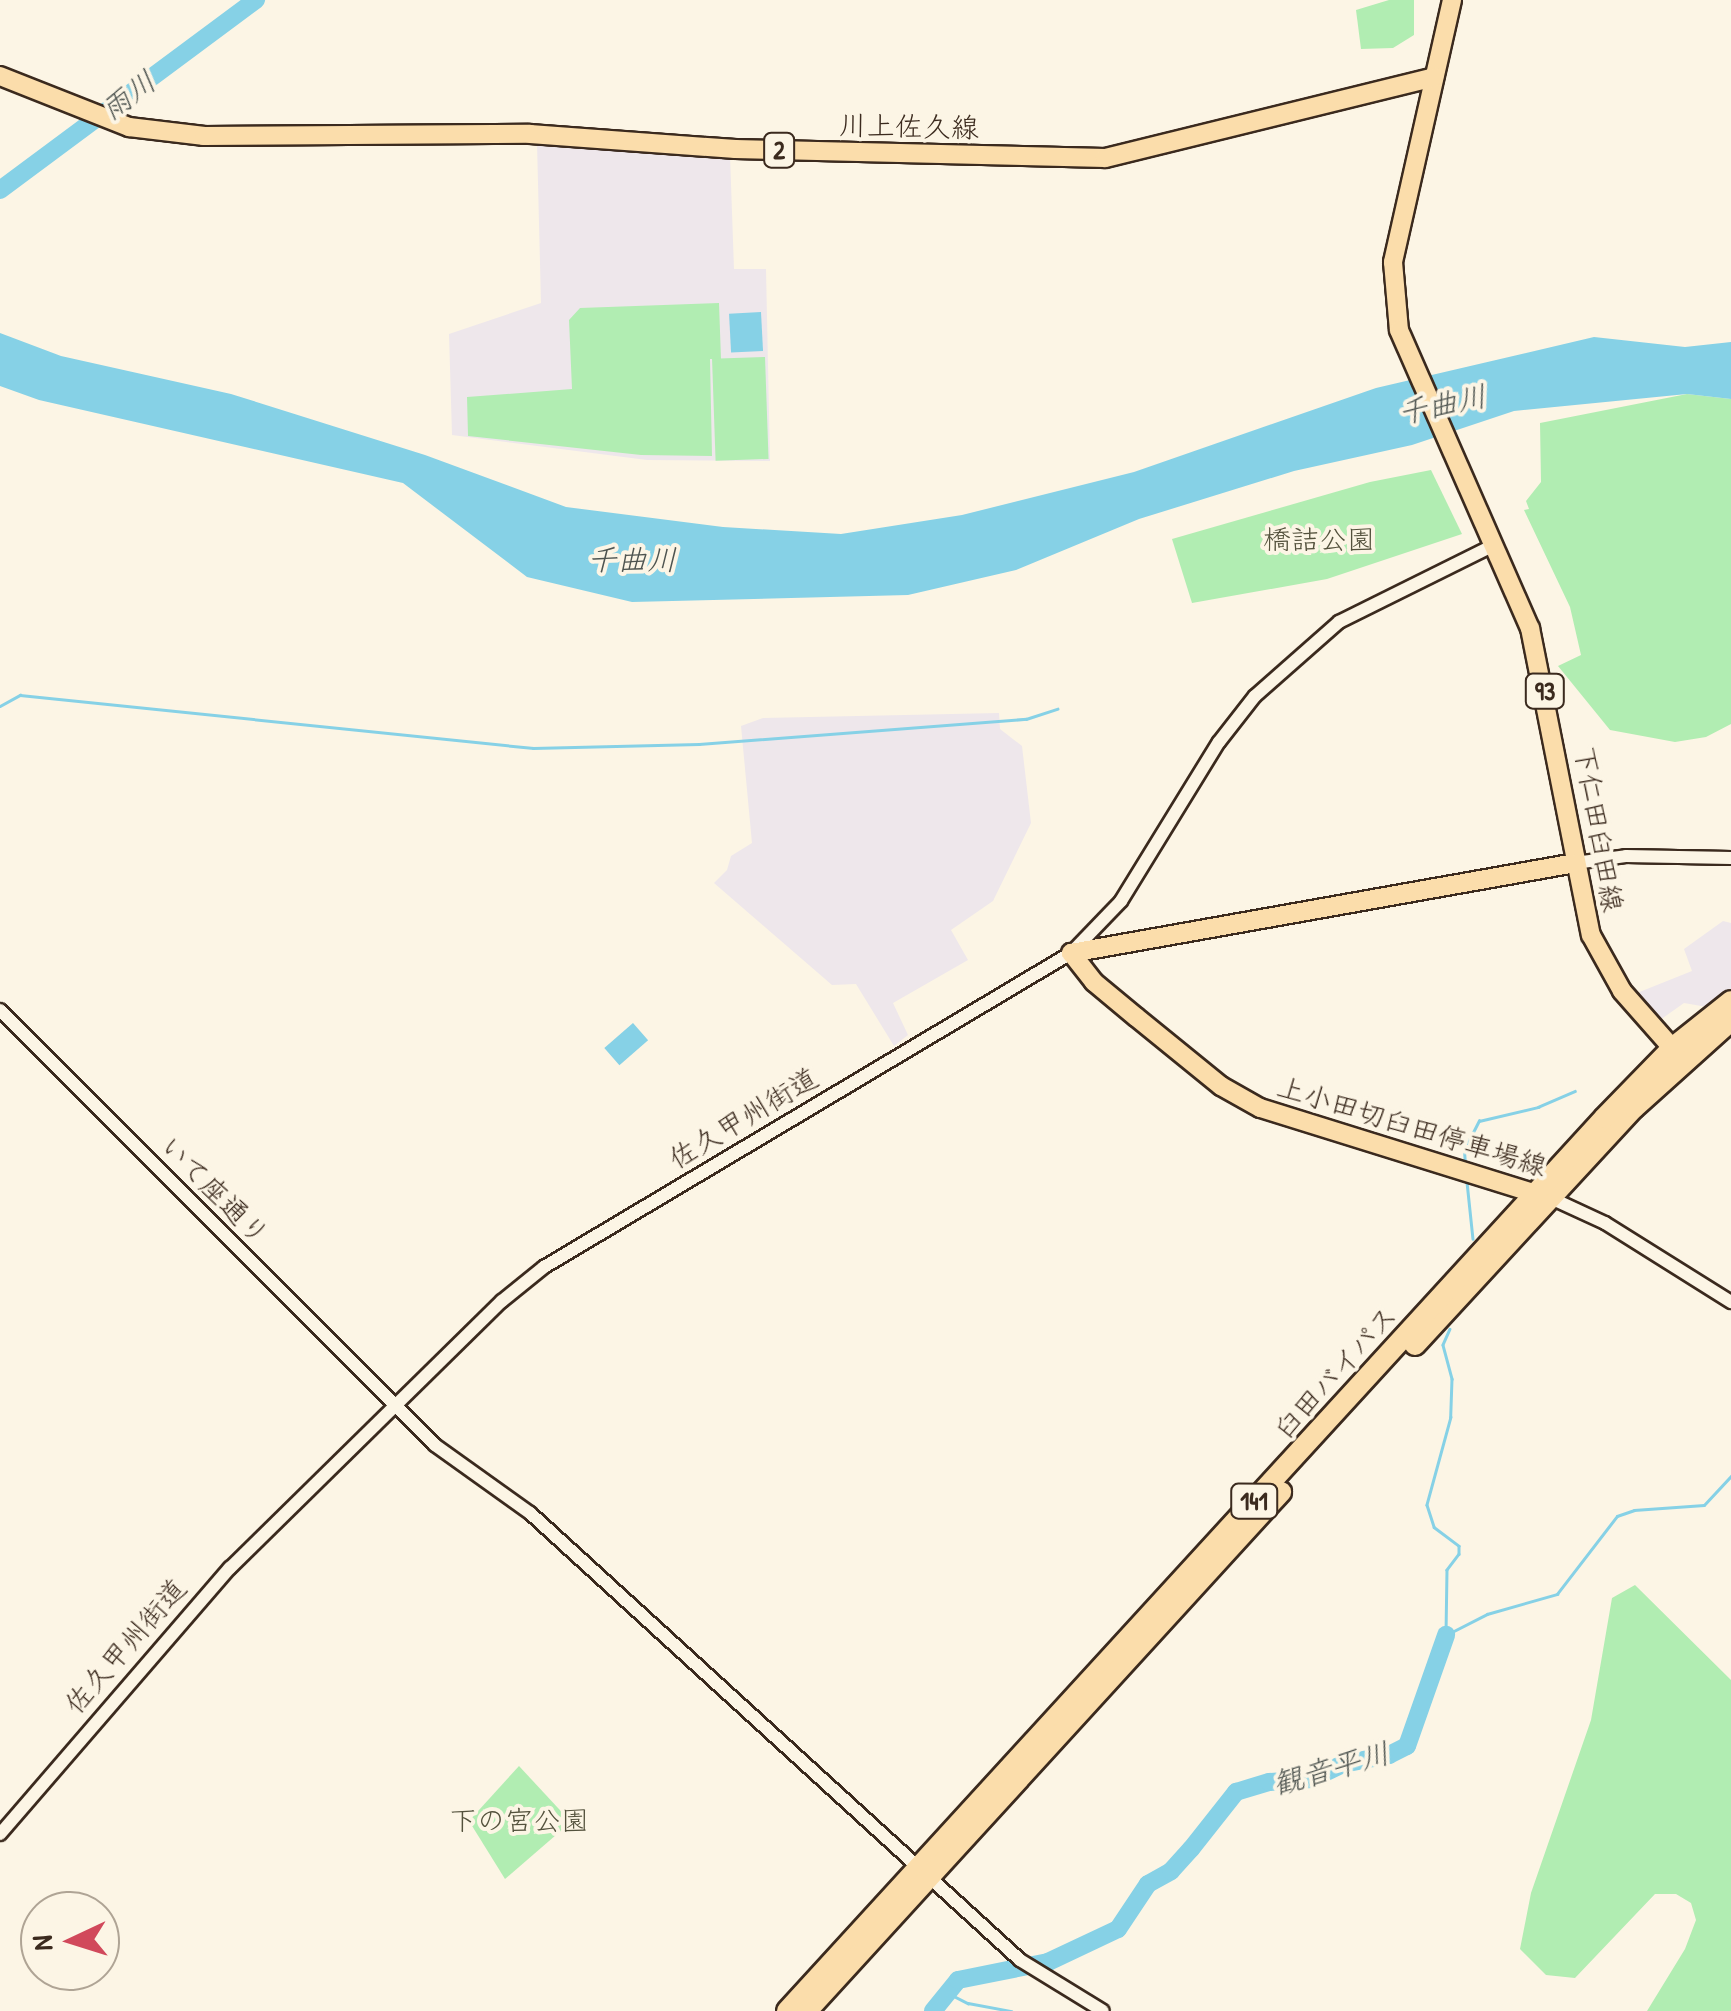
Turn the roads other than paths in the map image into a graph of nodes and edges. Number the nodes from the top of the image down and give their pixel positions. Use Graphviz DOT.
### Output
graph roads {
  1 [pos="1452,0"];
  2 [pos="0,76"];
  3 [pos="1434,77"];
  4 [pos="1490,536"];
  5 [pos="1731,858"];
  6 [pos="1575,863"];
  7 [pos="1071,953"];
  8 [pos="1731,1000"];
  9 [pos="0,1010"];
  10 [pos="1731,1021"];
  11 [pos="1678,1054"];
  12 [pos="1543,1196"];
  13 [pos="1731,1302"];
  14 [pos="396,1404"];
  15 [pos="0,1834"];
  16 [pos="924,1872"];
  17 [pos="787,2011"];
  18 [pos="806,2011"];
  19 [pos="1102,2011"];
  1 -- 3 [label="main road"];
  2 -- 3 [label="main road, 川上佐久線 / 2"];
  3 -- 4 [label="main road, 93"];
  4 -- 6 [label="main road, 下仁田臼田線 / 93"];
  4 -- 7 [label="street"];
  5 -- 6 [label="street, 佐久甲州街道"];
  6 -- 7 [label="main road, 佐久甲州街道"];
  6 -- 11 [label="main road, 下仁田臼田線 / 93"];
  7 -- 12 [label="main road, 上小田切臼田停車場線"];
  7 -- 14 [label="street, 佐久甲州街道"];
  8 -- 11 [label="highway, 臼田バイパス / 141"];
  9 -- 14 [label="street, いて座通り"];
  10 -- 11 [label="highway, 臼田バイパス / 141"];
  11 -- 12 [label="highway, 臼田バイパス / 141"];
  12 -- 13 [label="street"];
  12 -- 16 [label="highway, 臼田バイパス / 141"];
  14 -- 15 [label="street, 佐久甲州街道"];
  14 -- 16 [label="street, いて座通り"];
  16 -- 17 [label="highway, 臼田バイパス / 141"];
  16 -- 18 [label="highway, 臼田バイパス / 141"];
  16 -- 19 [label="street, いて座通り"];
}
